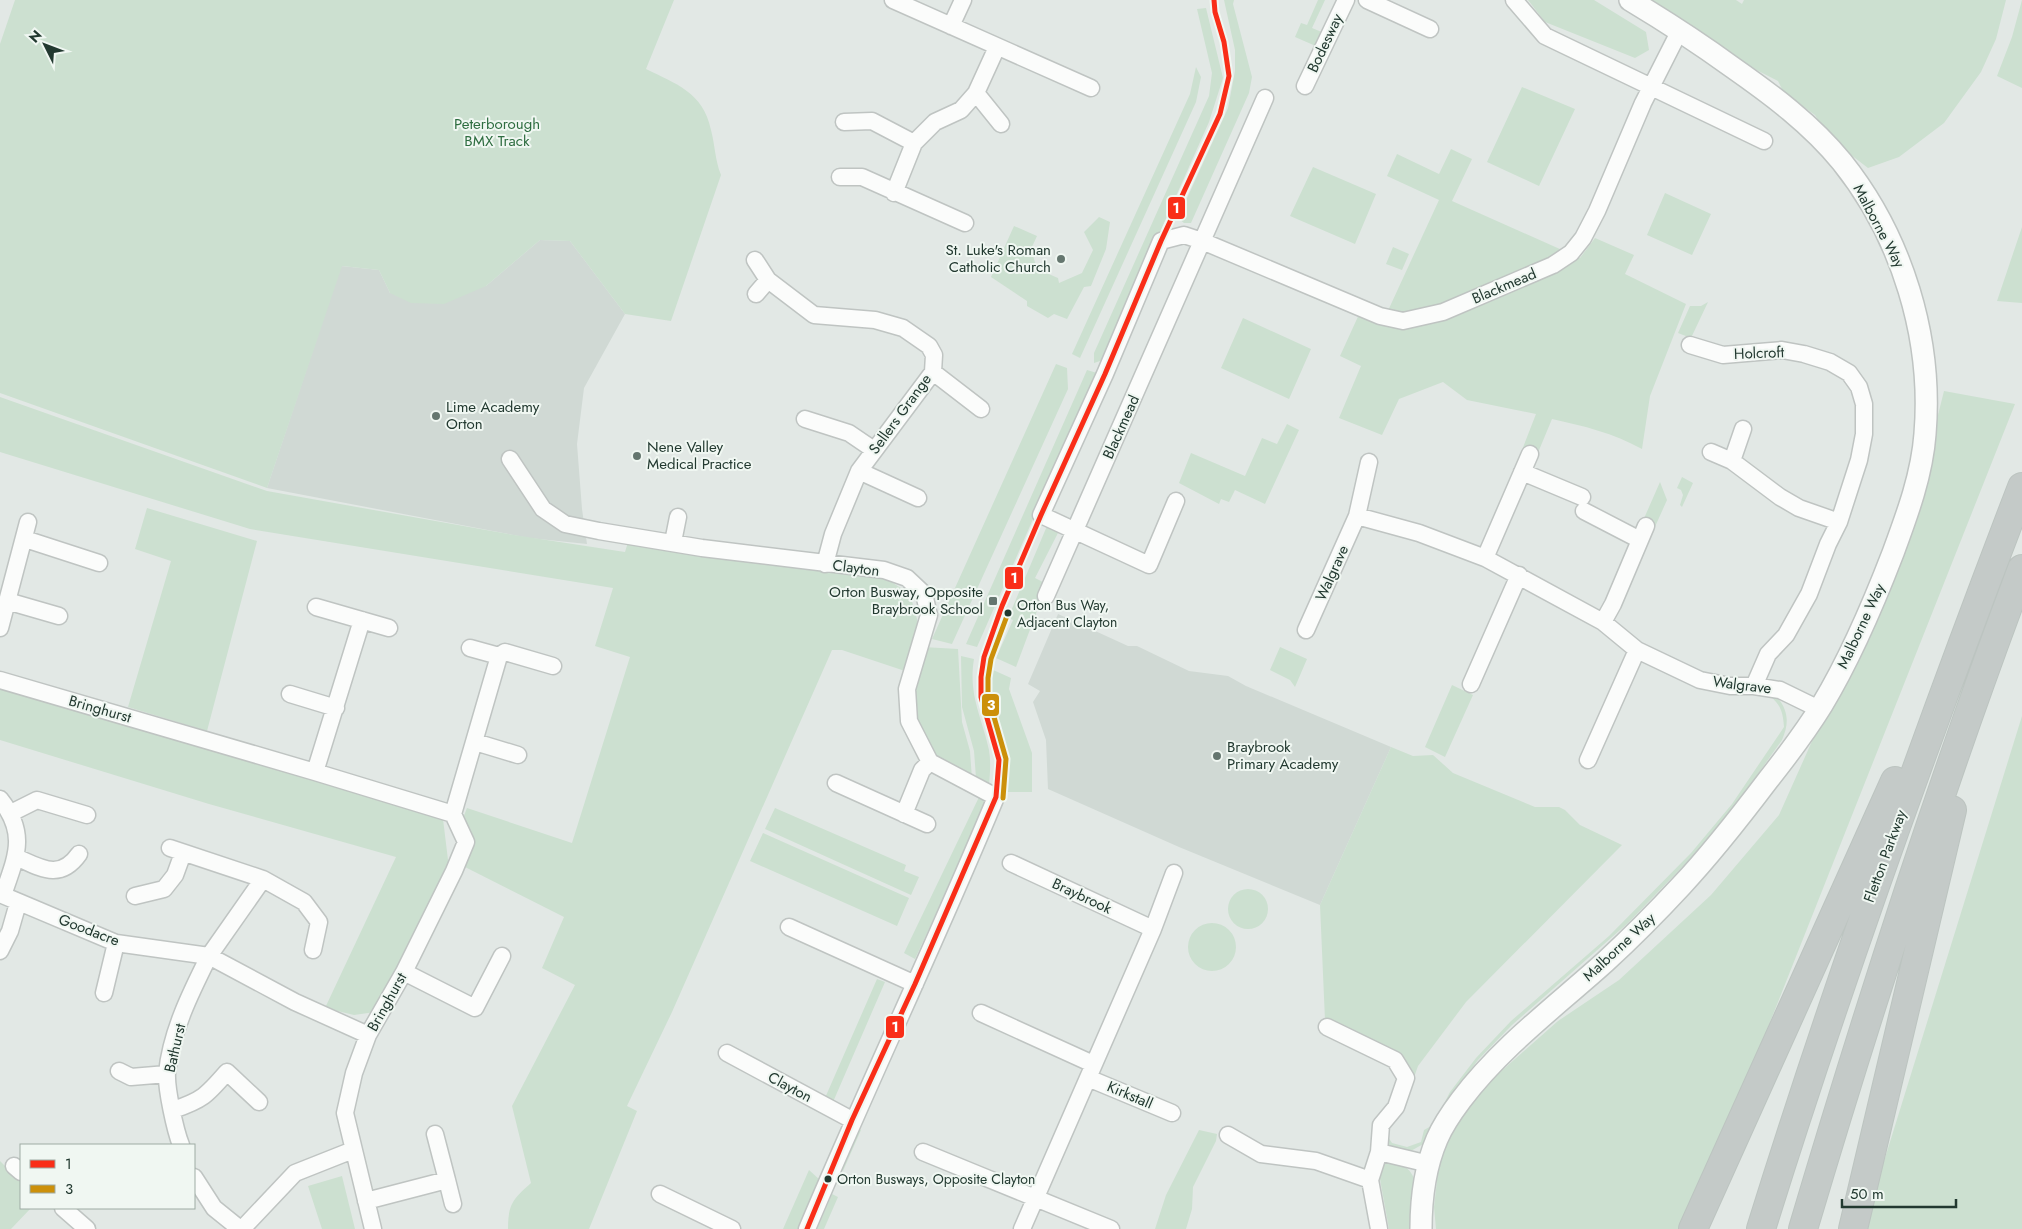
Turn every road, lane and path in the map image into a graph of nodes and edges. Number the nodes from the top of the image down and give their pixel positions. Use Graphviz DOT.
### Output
graph roads {
  1 [pos="893,0"];
  2 [pos="962,0"];
  3 [pos="1346,0"];
  4 [pos="1367,0"];
  5 [pos="1514,0"];
  6 [pos="1630,0"];
  7 [pos="951,26"];
  8 [pos="1430,29"];
  9 [pos="1680,30"];
  10 [pos="997,47"];
  11 [pos="1305,86"];
  12 [pos="1651,86"];
  13 [pos="1091,88"];
  14 [pos="976,93"];
  15 [pos="1265,98"];
  16 [pos="844,122"];
  17 [pos="1001,124"];
  18 [pos="1764,141"];
  19 [pos="914,143"];
  20 [pos="840,176"];
  21 [pos="894,193"];
  22 [pos="965,223"];
  23 [pos="1202,241"];
  24 [pos="755,260"];
  25 [pos="768,280"];
  26 [pos="756,294"];
  27 [pos="1690,346"];
  28 [pos="932,372"];
  29 [pos="981,409"];
  30 [pos="805,419"];
  31 [pos="1742,429"];
  32 [pos="874,450"];
  33 [pos="1711,452"];
  34 [pos="1530,454"];
  35 [pos="510,459"];
  36 [pos="1732,461"];
  37 [pos="1369,462"];
  38 [pos="859,471"];
  39 [pos="1522,472"];
  40 [pos="2022,487"];
  41 [pos="918,498"];
  42 [pos="1176,501"];
  43 [pos="1357,516"];
  44 [pos="678,517"];
  45 [pos="28,522"];
  46 [pos="1839,522"];
  47 [pos="1075,530"];
  48 [pos="25,538"];
  49 [pos="673,542"];
  50 [pos="1995,557"];
  51 [pos="1485,558"];
  52 [pos="99,563"];
  53 [pos="825,564"];
  54 [pos="2022,569"];
  55 [pos="1519,576"];
  56 [pos="1046,596"];
  57 [pos="7,601"];
  58 [pos="316,607"];
  59 [pos="59,616"];
  60 [pos="362,620"];
  61 [pos="1603,622"];
  62 [pos="0,628"];
  63 [pos="388,628"];
  64 [pos="1306,630"];
  65 [pos="470,648"];
  66 [pos="1637,650"];
  67 [pos="498,656"];
  68 [pos="554,666"];
  69 [pos="1985,667"];
  70 [pos="0,680"];
  71 [pos="1471,684"];
  72 [pos="1754,686"];
  73 [pos="290,694"];
  74 [pos="336,708"];
  75 [pos="1820,709"];
  76 [pos="475,742"];
  77 [pos="518,755"];
  78 [pos="1588,760"];
  79 [pos="930,762"];
  80 [pos="315,772"];
  81 [pos="836,783"];
  82 [pos="0,799"];
  83 [pos="11,813"];
  84 [pos="454,814"];
  85 [pos="904,814"];
  86 [pos="87,815"];
  87 [pos="927,824"];
  88 [pos="79,854"];
  89 [pos="16,858"];
  90 [pos="1011,863"];
  91 [pos="1174,873"];
  92 [pos="263,879"];
  93 [pos="2,895"];
  94 [pos="135,896"];
  95 [pos="18,903"];
  96 [pos="789,927"];
  97 [pos="1153,929"];
  98 [pos="116,943"];
  99 [pos="313,950"];
  100 [pos="0,951"];
  101 [pos="209,956"];
  102 [pos="502,956"];
  103 [pos="404,972"];
  104 [pos="915,984"];
  105 [pos="104,993"];
  106 [pos="981,1013"];
  107 [pos="1327,1027"];
  108 [pos="368,1035"];
  109 [pos="727,1054"];
  110 [pos="119,1071"];
  111 [pos="1090,1071"];
  112 [pos="167,1074"];
  113 [pos="259,1102"];
  114 [pos="172,1110"];
  115 [pos="1172,1113"];
  116 [pos="852,1120"];
  117 [pos="435,1134"];
  118 [pos="1228,1135"];
  119 [pos="180,1144"];
  120 [pos="353,1150"];
  121 [pos="923,1152"];
  122 [pos="1379,1152"];
  123 [pos="1429,1164"];
  124 [pos="195,1179"];
  125 [pos="446,1180"];
  126 [pos="1370,1180"];
  127 [pos="660,1194"];
  128 [pos="1035,1199"];
  129 [pos="366,1201"];
  130 [pos="453,1204"];
  131 [pos="64,1209"];
  132 [pos="87,1229"];
  133 [pos="241,1229"];
  134 [pos="373,1229"];
  135 [pos="732,1229"];
  136 [pos="807,1229"];
  137 [pos="1022,1229"];
  138 [pos="1112,1229"];
  139 [pos="1379,1229"];
  140 [pos="1421,1229"];
  141 [pos="1693,1229"];
  142 [pos="1761,1229"];
  143 [pos="1803,1229"];
  144 [pos="1853,1229"];
  1 -- 7 [label="street"];
  2 -- 7 [label="street"];
  3 -- 11 [label="street, Bodesway"];
  4 -- 8 [label="street"];
  5 -- 12 [label="street"];
  6 -- 9 [label="street, Malborne Way"];
  7 -- 10 [label="street"];
  9 -- 12 [label="street, Blackmead"];
  9 -- 75 [label="street, Malborne Way"];
  10 -- 13 [label="street"];
  10 -- 14 [label="street"];
  12 -- 18 [label="street"];
  12 -- 23 [label="street, Blackmead"];
  14 -- 17 [label="street"];
  14 -- 19 [label="street"];
  15 -- 23 [label="street, Blackmead"];
  16 -- 19 [label="street"];
  19 -- 21 [label="street"];
  20 -- 21 [label="street"];
  21 -- 22 [label="street"];
  23 -- 47 [label="street, Blackmead"];
  23 -- 47 [label="street, Blackmead"];
  24 -- 25 [label="street, Sellers Grange"];
  25 -- 26 [label="street"];
  25 -- 28 [label="street, Sellers Grange"];
  27 -- 46 [label="street, Holcroft"];
  28 -- 29 [label="street"];
  28 -- 32 [label="street, Sellers Grange"];
  30 -- 32 [label="street"];
  31 -- 36 [label="street"];
  32 -- 38 [label="street, Sellers Grange"];
  33 -- 36 [label="street"];
  34 -- 39 [label="street"];
  35 -- 49 [label="street, Clayton"];
  36 -- 46 [label="street"];
  37 -- 43 [label="street, Walgrave"];
  38 -- 41 [label="street"];
  38 -- 53 [label="street, Sellers Grange"];
  39 -- 51 [label="street"];
  39 -- 61 [label="street"];
  40 -- 50 [label="highway, Fletton Parkway"];
  42 -- 47 [label="street, Blackmead"];
  43 -- 51 [label="street, Walgrave"];
  43 -- 64 [label="street, Walgrave"];
  44 -- 49 [label="street"];
  45 -- 48 [label="street"];
  46 -- 72 [label="street, Holcroft"];
  47 -- 56 [label="street, Blackmead"];
  48 -- 52 [label="street"];
  48 -- 57 [label="street"];
  49 -- 53 [label="street, Clayton"];
  50 -- 141 [label="highway"];
  50 -- 142 [label="highway, Fletton Parkway"];
  51 -- 55 [label="street, Walgrave"];
  53 -- 79 [label="street, Clayton"];
  54 -- 69 [label="highway"];
  55 -- 61 [label="street, Walgrave"];
  55 -- 71 [label="street"];
  57 -- 59 [label="street"];
  57 -- 62 [label="street"];
  58 -- 60 [label="street"];
  60 -- 63 [label="street"];
  60 -- 74 [label="street"];
  61 -- 66 [label="street, Walgrave"];
  65 -- 67 [label="street"];
  66 -- 72 [label="street, Walgrave"];
  66 -- 78 [label="street"];
  67 -- 68 [label="street"];
  67 -- 76 [label="street"];
  69 -- 143 [label="highway"];
  69 -- 144 [label="highway"];
  70 -- 80 [label="street, Bringhurst"];
  72 -- 75 [label="street, Walgrave"];
  73 -- 74 [label="street"];
  74 -- 80 [label="street"];
  75 -- 123 [label="street, Malborne Way"];
  76 -- 77 [label="street"];
  76 -- 84 [label="street"];
  79 -- 85 [label="street"];
  79 -- 104 [label="street"];
  80 -- 84 [label="street, Bringhurst"];
  81 -- 85 [label="street"];
  82 -- 83 [label="street, Goodacre"];
  83 -- 86 [label="street"];
  83 -- 89 [label="street, Goodacre"];
  84 -- 103 [label="street, Bringhurst"];
  85 -- 87 [label="street"];
  88 -- 89 [label="street"];
  89 -- 93 [label="street, Goodacre"];
  90 -- 97 [label="street, Braybrook"];
  91 -- 97 [label="street"];
  92 -- 94 [label="street"];
  92 -- 99 [label="street"];
  92 -- 101 [label="street"];
  93 -- 95 [label="street, Goodacre"];
  95 -- 98 [label="street, Goodacre"];
  95 -- 100 [label="street"];
  96 -- 104 [label="street"];
  97 -- 111 [label="street"];
  98 -- 101 [label="street, Goodacre"];
  98 -- 105 [label="street"];
  101 -- 108 [label="street, Goodacre"];
  101 -- 112 [label="street, Bathurst"];
  102 -- 103 [label="street"];
  103 -- 108 [label="street, Bringhurst"];
  104 -- 116 [label="street"];
  106 -- 111 [label="street"];
  107 -- 122 [label="street"];
  108 -- 120 [label="street, Bringhurst"];
  109 -- 116 [label="street, Clayton"];
  110 -- 112 [label="street"];
  111 -- 115 [label="street, Kirkstall"];
  111 -- 128 [label="street"];
  112 -- 114 [label="street, Bathurst"];
  113 -- 114 [label="street"];
  114 -- 119 [label="street, Bathurst"];
  116 -- 136 [label="street"];
  117 -- 125 [label="street"];
  118 -- 126 [label="street"];
  120 -- 129 [label="street, Bringhurst"];
  120 -- 133 [label="street"];
  121 -- 128 [label="street"];
  122 -- 123 [label="street"];
  122 -- 126 [label="street"];
  123 -- 140 [label="street, Malborne Way"];
  124 -- 133 [label="street"];
  125 -- 129 [label="street"];
  125 -- 130 [label="street"];
  126 -- 139 [label="street"];
  127 -- 135 [label="street"];
  128 -- 137 [label="street"];
  128 -- 138 [label="street"];
  129 -- 134 [label="street, Bringhurst"];
  131 -- 132 [label="street"];
}
